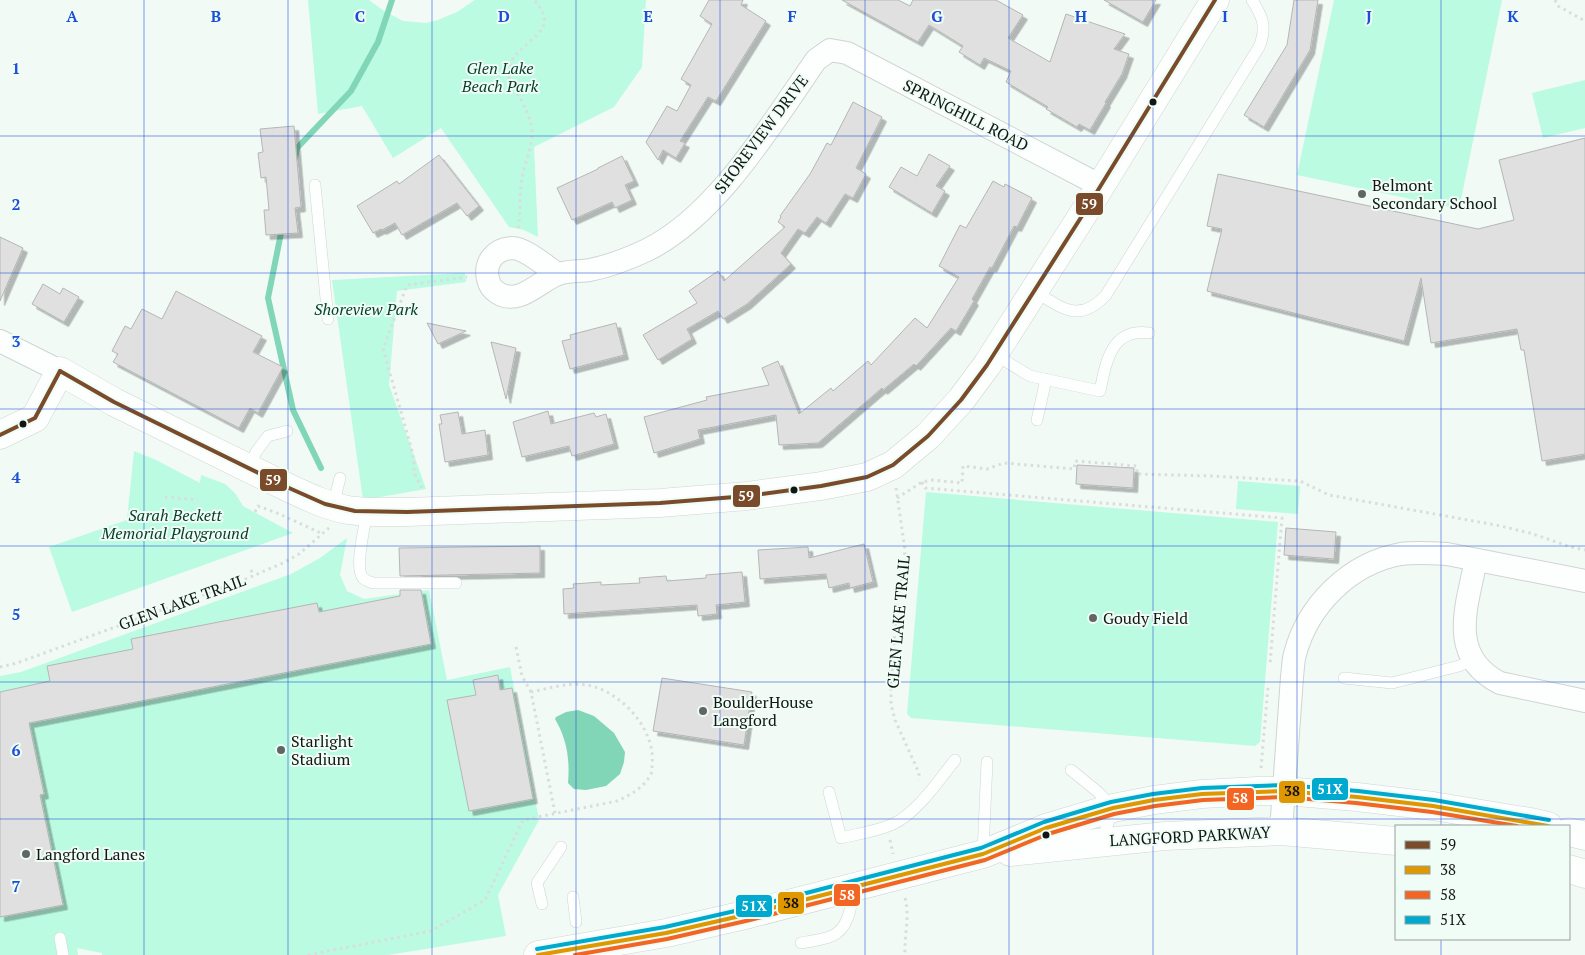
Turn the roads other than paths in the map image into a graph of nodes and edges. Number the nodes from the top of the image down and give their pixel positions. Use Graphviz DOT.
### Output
graph roads {
  1 [pos="1215,0"];
  2 [pos="1252,0"];
  3 [pos="830,50"];
  4 [pos="315,185"];
  5 [pos="1101,186"];
  6 [pos="557,274"];
  7 [pos="1034,291"];
  8 [pos="328,319"];
  9 [pos="1150,333"];
  10 [pos="0,341"];
  11 [pos="994,354"];
  12 [pos="60,372"];
  13 [pos="1046,379"];
  14 [pos="1037,420"];
  15 [pos="287,431"];
  16 [pos="0,435"];
  17 [pos="249,468"];
  18 [pos="340,478"];
  19 [pos="349,510"];
  20 [pos="1476,560"];
  21 [pos="1585,581"];
  22 [pos="456,583"];
  23 [pos="1473,660"];
  24 [pos="1344,678"];
  25 [pos="1585,701"];
  26 [pos="956,760"];
  27 [pos="987,762"];
  28 [pos="1071,770"];
  29 [pos="1284,791"];
  30 [pos="829,792"];
  31 [pos="1113,808"];
  32 [pos="1544,825"];
  33 [pos="1281,831"];
  34 [pos="1570,832"];
  35 [pos="1585,836"];
  36 [pos="1395,840"];
  37 [pos="1102,842"];
  38 [pos="561,847"];
  39 [pos="983,854"];
  40 [pos="1570,869"];
  41 [pos="1585,874"];
  42 [pos="854,887"];
  43 [pos="573,897"];
  44 [pos="542,904"];
  45 [pos="576,922"];
  46 [pos="60,938"];
  47 [pos="801,943"];
  48 [pos="63,955"];
  49 [pos="538,955"];
  1 -- 5 [label="street"];
  2 -- 7 [label="lane"];
  3 -- 5 [label="street, SPRINGHILL ROAD"];
  3 -- 6 [label="street, SHOREVIEW DRIVE"];
  4 -- 8 [label="lane"];
  5 -- 7 [label="street"];
  6 -- 6 [label="street, SHOREVIEW DRIVE"];
  7 -- 11 [label="street"];
  9 -- 13 [label="lane"];
  10 -- 12 [label="street"];
  11 -- 13 [label="lane"];
  11 -- 19 [label="street"];
  12 -- 16 [label="street"];
  12 -- 17 [label="street"];
  13 -- 14 [label="lane"];
  15 -- 17 [label="lane"];
  17 -- 19 [label="street"];
  18 -- 19 [label="lane"];
  19 -- 22 [label="lane"];
  20 -- 21 [label="street"];
  20 -- 23 [label="street"];
  20 -- 29 [label="street"];
  23 -- 24 [label="lane"];
  23 -- 25 [label="street"];
  26 -- 30 [label="lane"];
  27 -- 39 [label="lane"];
  28 -- 31 [label="lane"];
  29 -- 31 [label="street, LANGFORD PARKWAY"];
  29 -- 32 [label="street, LANGFORD PARKWAY"];
  29 -- 33 [label="street"];
  31 -- 37 [label="lane"];
  31 -- 39 [label="street, LANGFORD PARKWAY"];
  33 -- 36 [label="street, LANGFORD PARKWAY"];
  33 -- 37 [label="street, LANGFORD PARKWAY"];
  34 -- 35 [label="street"];
  37 -- 39 [label="street, LANGFORD PARKWAY"];
  38 -- 44 [label="lane"];
  39 -- 42 [label="street, LANGFORD PARKWAY"];
  40 -- 41 [label="street"];
  42 -- 47 [label="lane"];
  42 -- 49 [label="street, LANGFORD PARKWAY"];
  43 -- 45 [label="lane"];
  46 -- 48 [label="lane"];
}
